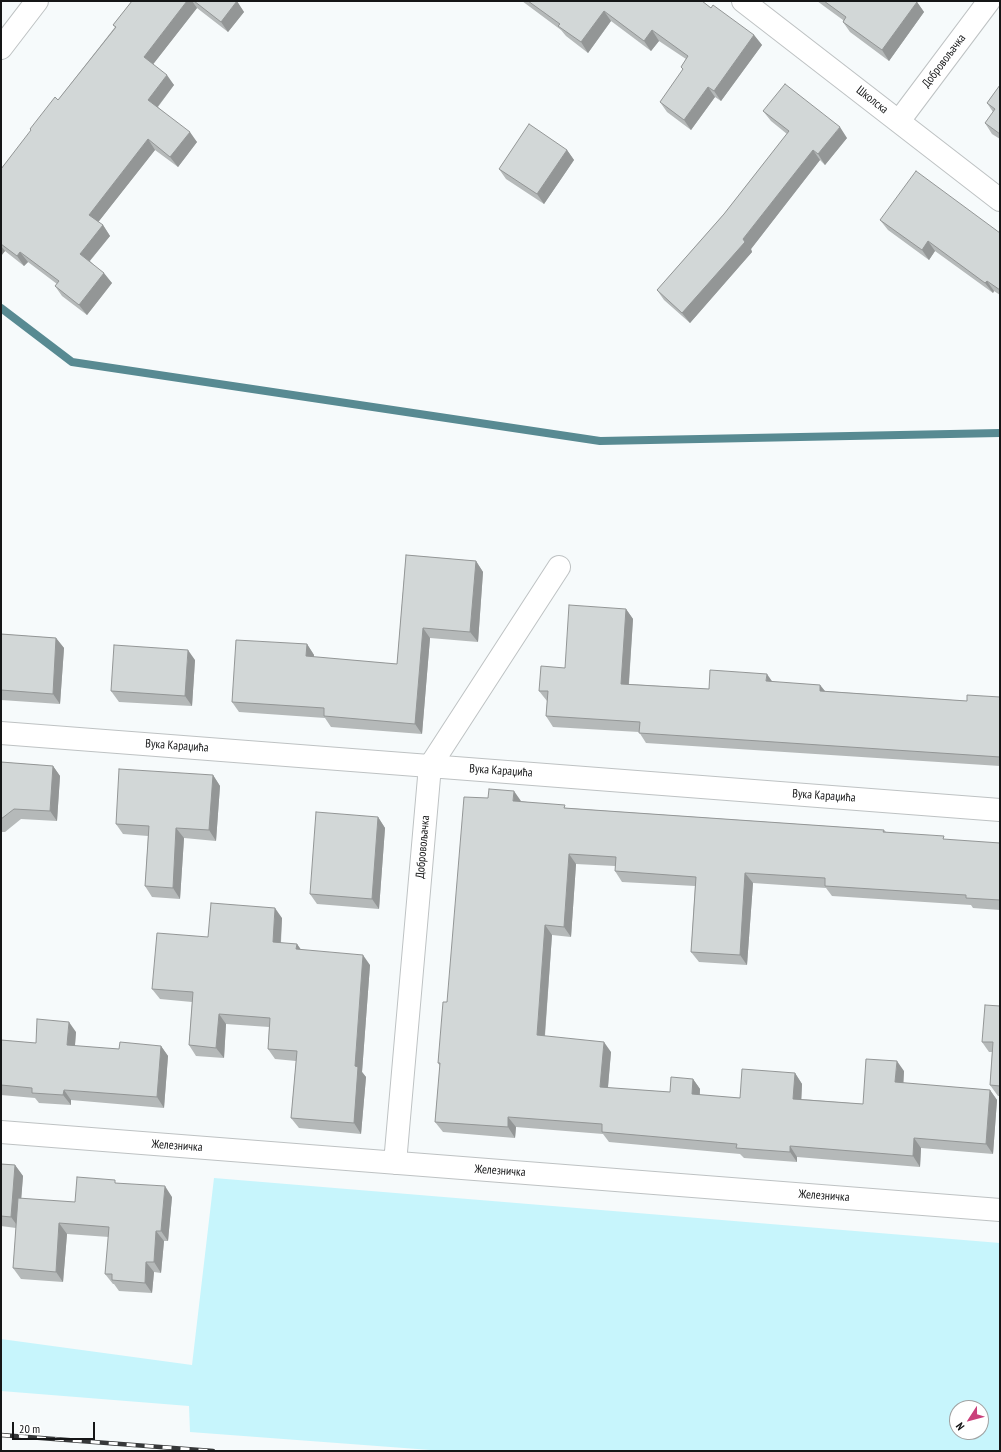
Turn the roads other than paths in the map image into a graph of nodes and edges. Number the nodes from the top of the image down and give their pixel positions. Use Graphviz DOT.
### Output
graph roads {
  1 [pos="37,1"];
  2 [pos="743,1"];
  3 [pos="989,1"];
  4 [pos="1,48"];
  5 [pos="898,121"];
  6 [pos="1000,200"];
  7 [pos="559,567"];
  8 [pos="1,733"];
  9 [pos="430,766"];
  10 [pos="1000,810"];
  11 [pos="1,1132"];
  12 [pos="395,1163"];
  13 [pos="1000,1210"];
  1 -- 4 [label="street"];
  2 -- 5 [label="street, Школска"];
  3 -- 5 [label="street, Добровољачка"];
  5 -- 6 [label="street, Школска"];
  7 -- 9 [label="street, Добровољачка"];
  8 -- 9 [label="street, Вука Караџића"];
  9 -- 10 [label="street, Вука Караџића"];
  9 -- 12 [label="street, Добровољачка"];
  11 -- 12 [label="street, Железничка"];
  12 -- 13 [label="street, Железничка"];
}
